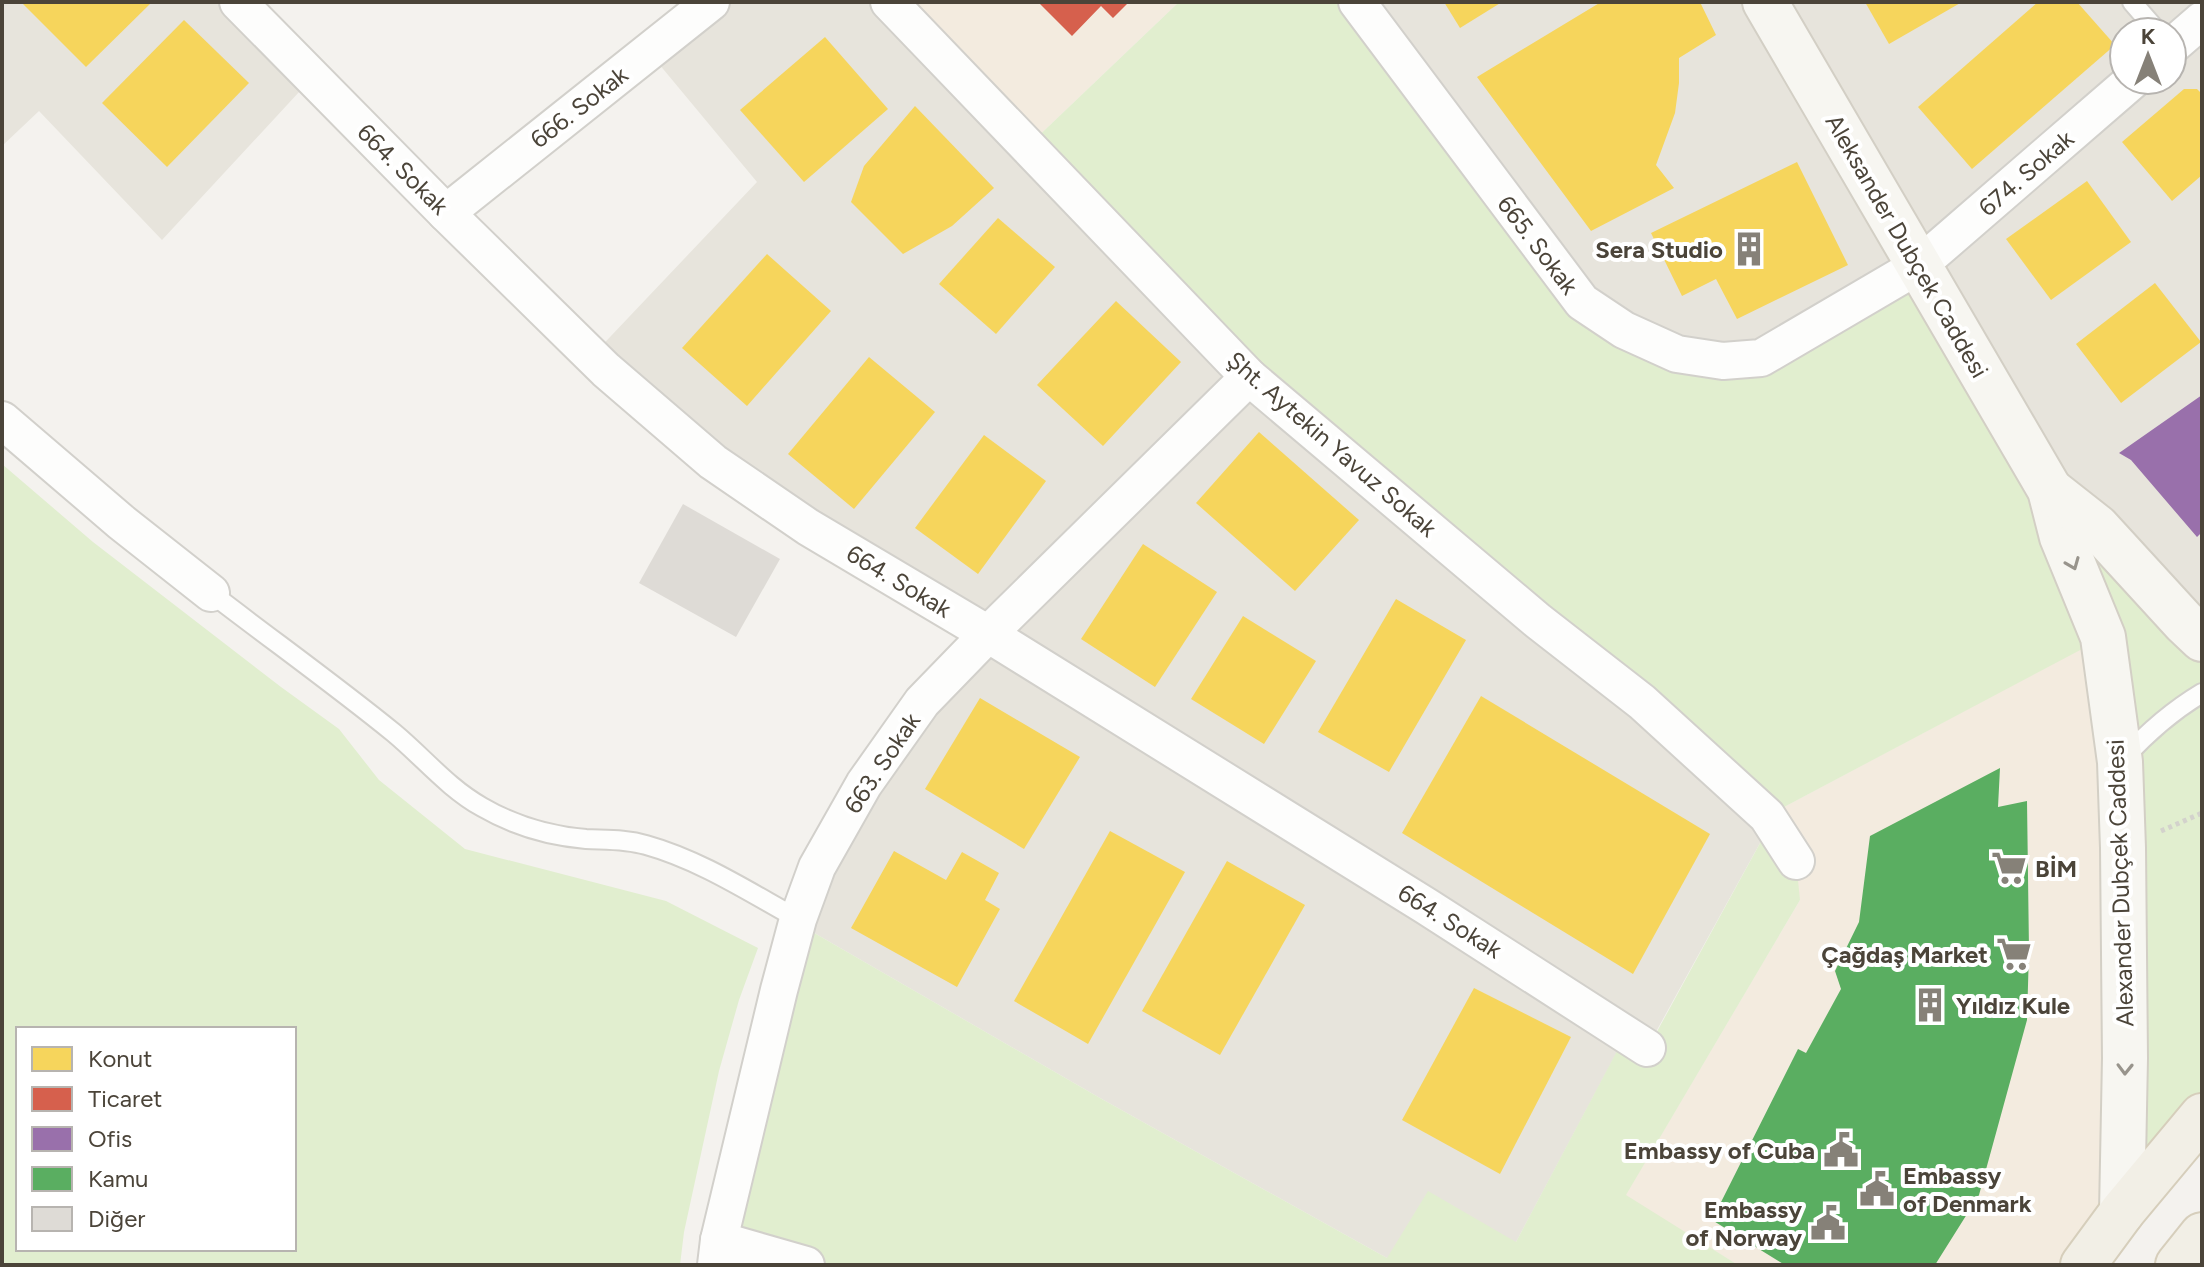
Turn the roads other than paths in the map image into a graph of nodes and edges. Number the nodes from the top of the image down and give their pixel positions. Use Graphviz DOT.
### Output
graph roads {
  1 [pos="238,2"];
  2 [pos="711,2"];
  3 [pos="889,2"];
  4 [pos="1357,2"];
  5 [pos="1765,2"];
  6 [pos="2132,2"];
  7 [pos="2154,16"];
  8 [pos="2115,96"];
  9 [pos="446,213"];
  10 [pos="1918,266"];
  11 [pos="1249,377"];
  12 [pos="2,420"];
  13 [pos="2050,490"];
  14 [pos="211,593"];
  15 [pos="988,634"];
  16 [pos="2202,639"];
  17 [pos="2202,693"];
  18 [pos="2120,762"];
  19 [pos="1796,861"];
  20 [pos="798,919"];
  21 [pos="1647,1048"];
  22 [pos="2202,1116"];
  23 [pos="2122,1212"];
  24 [pos="2202,1235"];
  25 [pos="718,1253"];
  26 [pos="806,1265"];
  27 [pos="2083,1265"];
  28 [pos="2178,1265"];
  1 -- 9 [label="street, 664. Sokak"];
  2 -- 9 [label="street, 666. Sokak"];
  3 -- 11 [label="street, Şht. Aytekin Yavuz Sokak"];
  4 -- 10 [label="street, 665. Sokak"];
  5 -- 10 [label="main road, Aleksander Dubçek Caddesi"];
  6 -- 7 [label="lane"];
  8 -- 10 [label="street, 674. Sokak"];
  9 -- 15 [label="street, 664. Sokak"];
  10 -- 13 [label="main road, Aleksander Dubçek Caddesi"];
  11 -- 15 [label="street, 663. Sokak"];
  11 -- 19 [label="street, Şht. Aytekin Yavuz Sokak"];
  12 -- 14 [label="street"];
  13 -- 16 [label="main road"];
  13 -- 18 [label="main road, Alexander Dubçek Caddesi, one-way"];
  14 -- 20 [label="lane"];
  15 -- 20 [label="street, 663. Sokak"];
  15 -- 21 [label="street, 664. Sokak"];
  17 -- 18 [label="lane"];
  18 -- 23 [label="main road, Alexander Dubçek Caddesi, one-way"];
  20 -- 25 [label="street, 663. Sokak"];
  22 -- 23 [label="main road"];
  23 -- 27 [label="main road"];
  24 -- 28 [label="main road"];
  25 -- 26 [label="street"];
}
